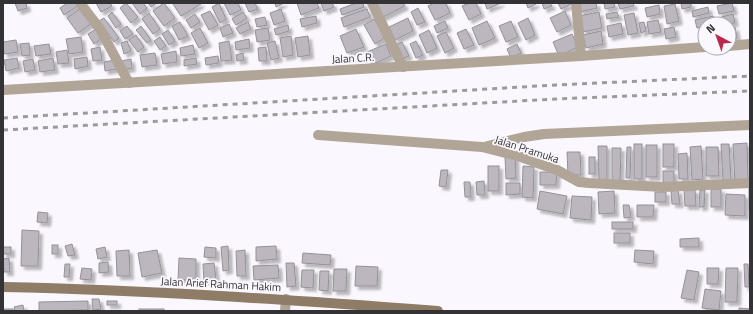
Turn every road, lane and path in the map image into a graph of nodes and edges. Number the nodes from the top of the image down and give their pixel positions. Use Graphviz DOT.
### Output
graph roads {
  1 [pos="80,3"];
  2 [pos="372,3"];
  3 [pos="576,3"];
  4 [pos="750,44"];
  5 [pos="737,45"];
  6 [pos="697,49"];
  7 [pos="581,56"];
  8 [pos="403,67"];
  9 [pos="129,84"];
  10 [pos="3,90"];
  11 [pos="750,125"];
  12 [pos="318,135"];
  13 [pos="482,147"];
  14 [pos="750,183"];
  15 [pos="3,287"];
  16 [pos="286,299"];
  17 [pos="285,311"];
  18 [pos="438,311"];
  1 -- 9 [label="street"];
  2 -- 8 [label="street"];
  3 -- 7 [label="street"];
  4 -- 5 [label="street"];
  6 -- 7 [label="street, Jalan C.R."];
  7 -- 8 [label="street, Jalan C.R."];
  8 -- 9 [label="street, Jalan C.R."];
  9 -- 10 [label="street, Jalan C.R."];
  11 -- 13 [label="street"];
  12 -- 13 [label="street, Jalan Pramuka"];
  13 -- 14 [label="street, Jalan Pramuka"];
  15 -- 16 [label="main road, Jalan Arief Rahman Hakim"];
  16 -- 17 [label="street"];
  16 -- 18 [label="main road, Jalan Arief Rahman Hakim"];
}
